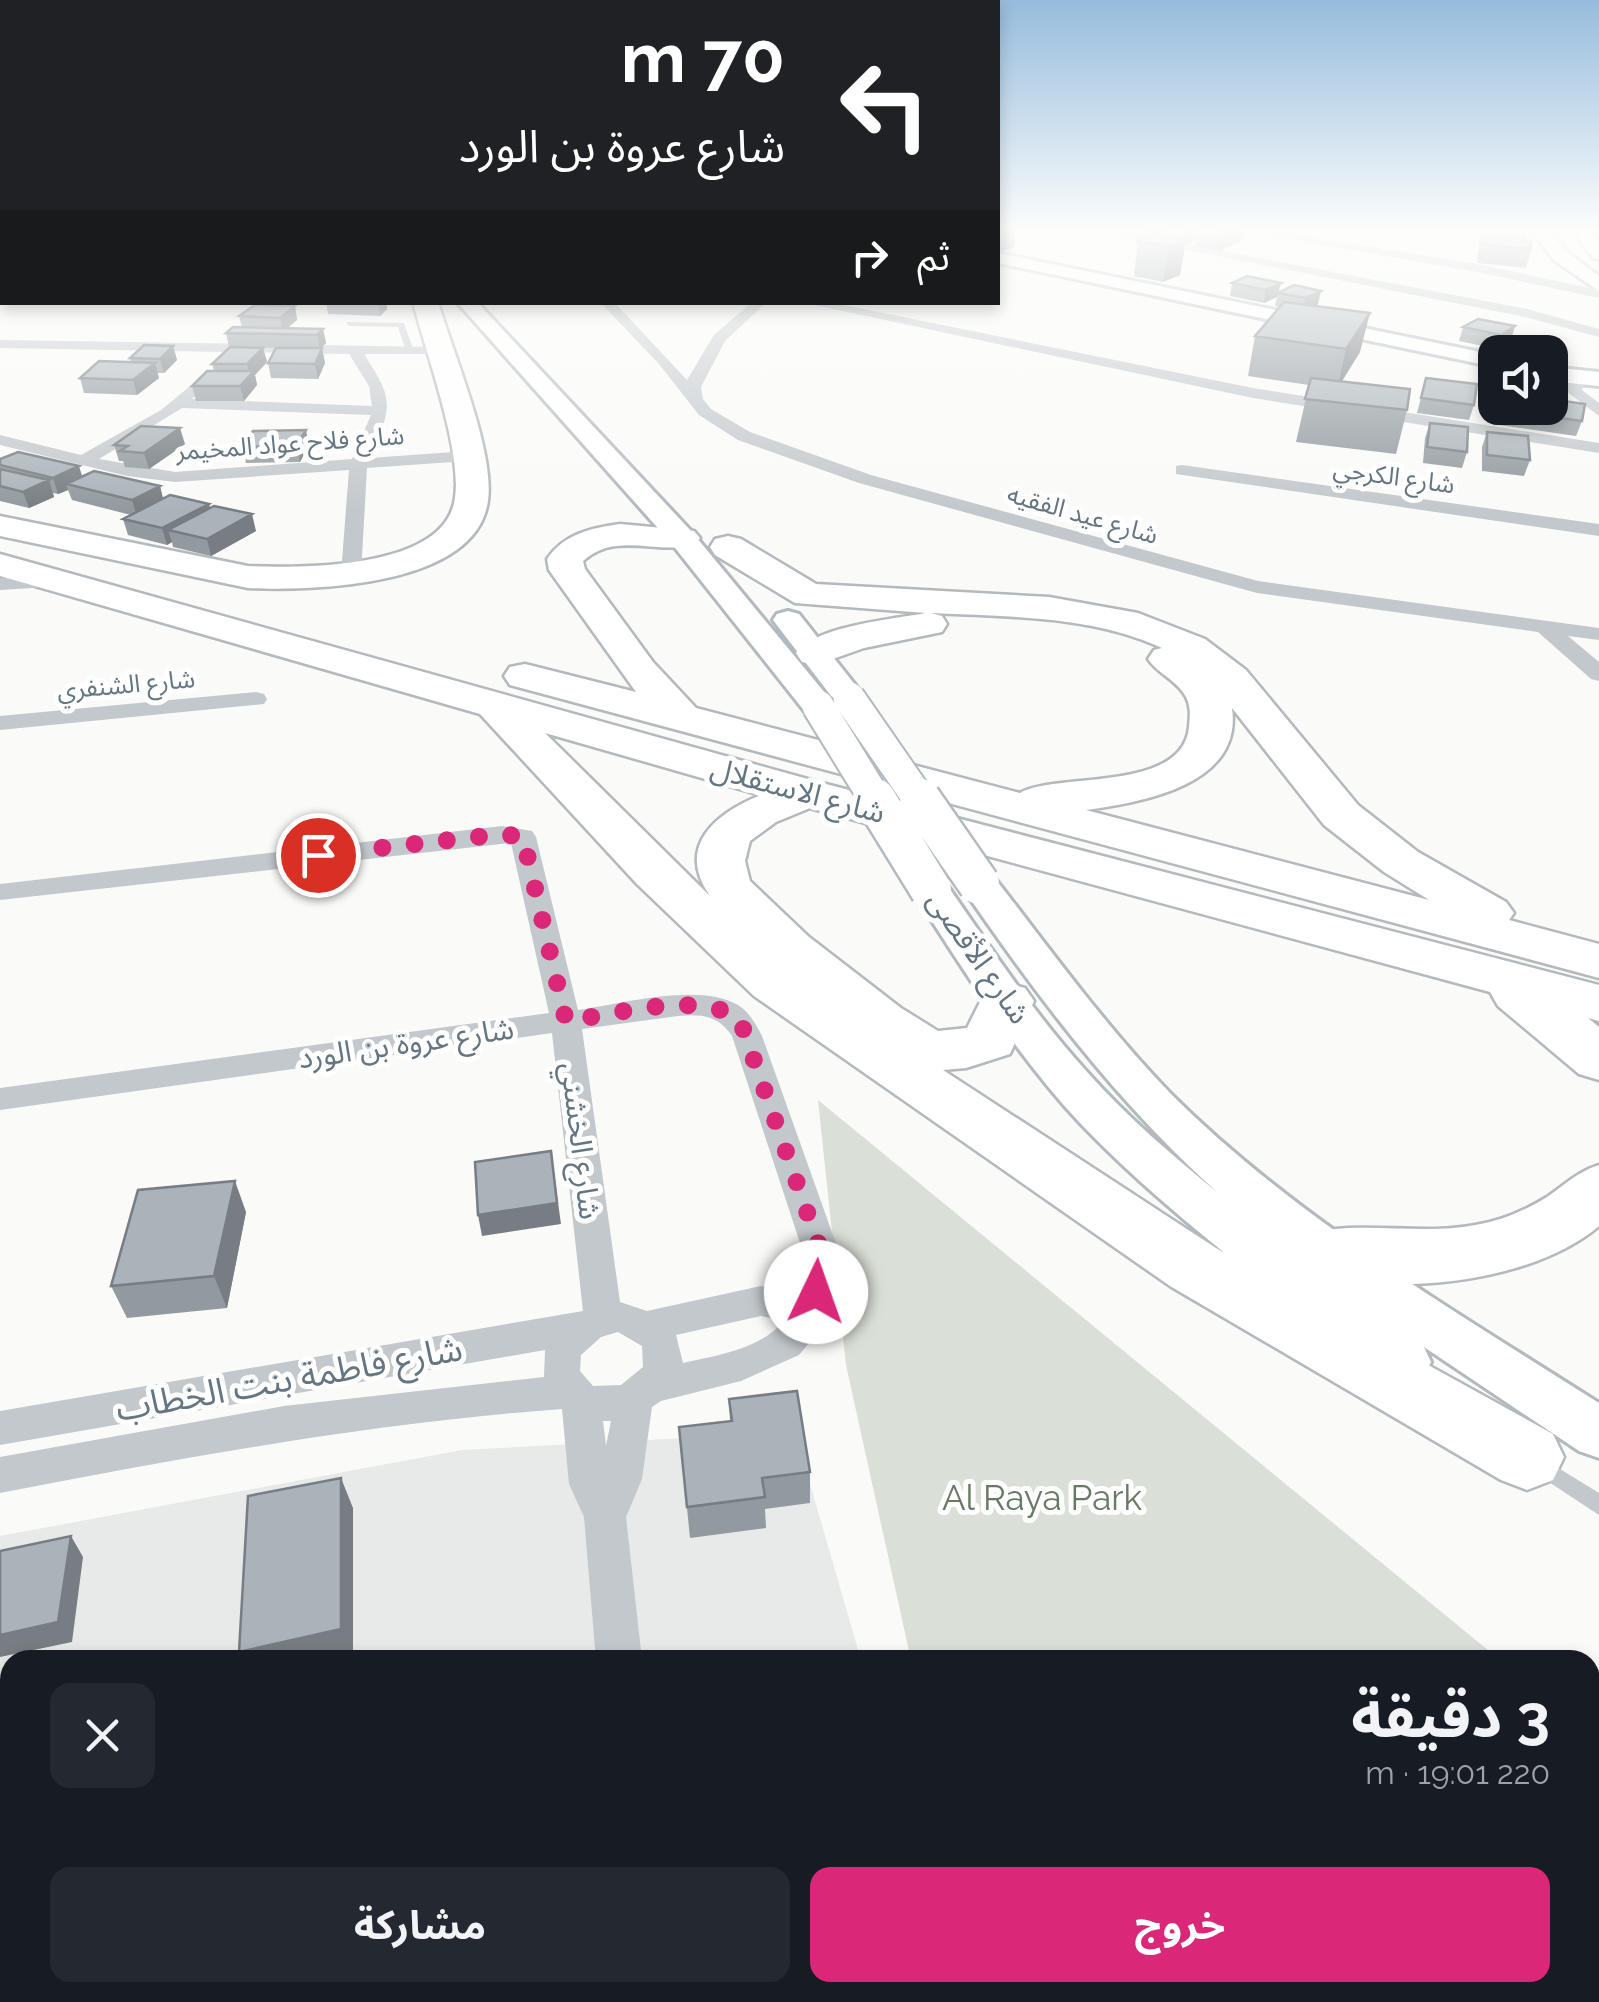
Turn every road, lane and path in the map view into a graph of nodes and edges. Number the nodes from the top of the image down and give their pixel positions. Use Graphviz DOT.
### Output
graph roads {
  1 [pos="424,323"];
  2 [pos="485,323"];
  3 [pos="507,323"];
  4 [pos="627,323"];
  5 [pos="736,323"];
  6 [pos="911,323"];
  7 [pos="1314,323"];
  8 [pos="1563,323"];
  9 [pos="349,324"];
  10 [pos="1599,333"];
  11 [pos="0,344"];
  12 [pos="354,351"];
  13 [pos="424,351"];
  14 [pos="1478,357"];
  15 [pos="212,364"];
  16 [pos="1599,364"];
  17 [pos="1572,375"];
  18 [pos="695,400"];
  19 [pos="182,403"];
  20 [pos="381,411"];
  21 [pos="1599,411"];
  22 [pos="0,440"];
  23 [pos="1599,448"];
  24 [pos="467,456"];
  25 [pos="84,460"];
  26 [pos="358,465"];
  27 [pos="1182,470"];
  28 [pos="0,526"];
  29 [pos="1599,530"];
  30 [pos="707,535"];
  31 [pos="0,536"];
  32 [pos="0,565"];
  33 [pos="350,574"];
  34 [pos="57,582"];
  35 [pos="0,584"];
  36 [pos="1545,627"];
  37 [pos="1599,634"];
  38 [pos="816,653"];
  39 [pos="1599,674"];
  40 [pos="256,699"];
  41 [pos="833,702"];
  42 [pos="495,706"];
  43 [pos="681,716"];
  44 [pos="0,723"];
  45 [pos="806,793"];
  46 [pos="1000,802"];
  47 [pos="0,892"];
  48 [pos="1547,948"];
  49 [pos="1599,961"];
  50 [pos="1490,974"];
  51 [pos="1006,1000"];
  52 [pos="1599,1003"];
  53 [pos="566,1021"];
  54 [pos="1599,1060"];
  55 [pos="0,1099"];
  56 [pos="1599,1189"];
  57 [pos="1328,1253"];
  58 [pos="807,1311"];
  59 [pos="590,1324"];
  60 [pos="647,1326"];
  61 [pos="643,1393"];
  62 [pos="576,1395"];
  63 [pos="0,1428"];
  64 [pos="1599,1432"];
  65 [pos="1527,1457"];
  66 [pos="0,1475"];
  67 [pos="1599,1505"];
  68 [pos="606,1517"];
  69 [pos="618,1650"];
  1 -- 13 [label="highway"];
  2 -- 30 [label="main road, شارع الأقصى"];
  3 -- 30 [label="main road, شارع الأقصى"];
  4 -- 18 [label="street, شارع عيد الفقيه"];
  5 -- 18 [label="street"];
  6 -- 23 [label="street"];
  7 -- 14 [label="main road"];
  8 -- 10 [label="street"];
  9 -- 13 [label="lane"];
  11 -- 15 [label="street"];
  12 -- 13 [label="street"];
  12 -- 15 [label="street"];
  12 -- 20 [label="street"];
  13 -- 24 [label="highway"];
  15 -- 19 [label="street"];
  16 -- 17 [label="main road"];
  17 -- 21 [label="street"];
  18 -- 36 [label="street, شارع عيد الفقيه"];
  19 -- 20 [label="street"];
  19 -- 25 [label="street"];
  20 -- 26 [label="street"];
  22 -- 25 [label="street, شارع فلاح عواد المخيمر"];
  24 -- 26 [label="street, شارع فلاح عواد المخيمر"];
  24 -- 33 [label="highway"];
  25 -- 26 [label="street, شارع فلاح عواد المخيمر"];
  26 -- 33 [label="street"];
  27 -- 29 [label="street, شارع الكرجي"];
  28 -- 33 [label="highway"];
  30 -- 38 [label="main road, شارع الأقصى"];
  30 -- 41 [label="main road, شارع الأقصى"];
  30 -- 43 [label="highway"];
  30 -- 48 [label="highway"];
  31 -- 43 [label="highway, شارع الاستقلال"];
  32 -- 34 [label="highway, شارع الاستقلال"];
  34 -- 35 [label="street"];
  34 -- 42 [label="highway, شارع الاستقلال"];
  36 -- 37 [label="street, شارع عيد الفقيه"];
  36 -- 39 [label="street"];
  38 -- 41 [label="main road, شارع الأقصى"];
  38 -- 46 [label="highway"];
  40 -- 44 [label="street, شارع الشنفري"];
  41 -- 51 [label="main road, شارع الأقصى, bridge"];
  41 -- 57 [label="main road, شارع الأقصى, bridge"];
  42 -- 45 [label="highway, شارع الاستقلال"];
  42 -- 65 [label="highway"];
  43 -- 46 [label="highway, شارع الاستقلال"];
  45 -- 50 [label="highway, شارع الاستقلال"];
  45 -- 51 [label="highway"];
  46 -- 48 [label="highway, شارع الاستقلال"];
  47 -- 53 [label="street, شارع الخشني"];
  48 -- 49 [label="highway, شارع الاستقلال"];
  50 -- 52 [label="highway, شارع الاستقلال"];
  50 -- 54 [label="highway"];
  51 -- 65 [label="main road, شارع الأقصى"];
  53 -- 55 [label="street, شارع عروة بن الورد"];
  53 -- 58 [label="street, شارع عروة بن الورد"];
  53 -- 59 [label="street, شارع الخشني"];
  56 -- 57 [label="highway"];
  57 -- 64 [label="main road, شارع الأقصى"];
  58 -- 60 [label="street"];
  58 -- 61 [label="street, شارع عروة بن الورد"];
  59 -- 60 [label="street"];
  59 -- 62 [label="street"];
  59 -- 63 [label="street, شارع فاطمة بنت الخطاب"];
  60 -- 61 [label="street"];
  61 -- 62 [label="street"];
  61 -- 68 [label="street"];
  62 -- 66 [label="street, شارع فاطمة بنت الخطاب"];
  62 -- 68 [label="street"];
  65 -- 67 [label="lane, شارع الأقصى"];
  68 -- 69 [label="street"];
}
